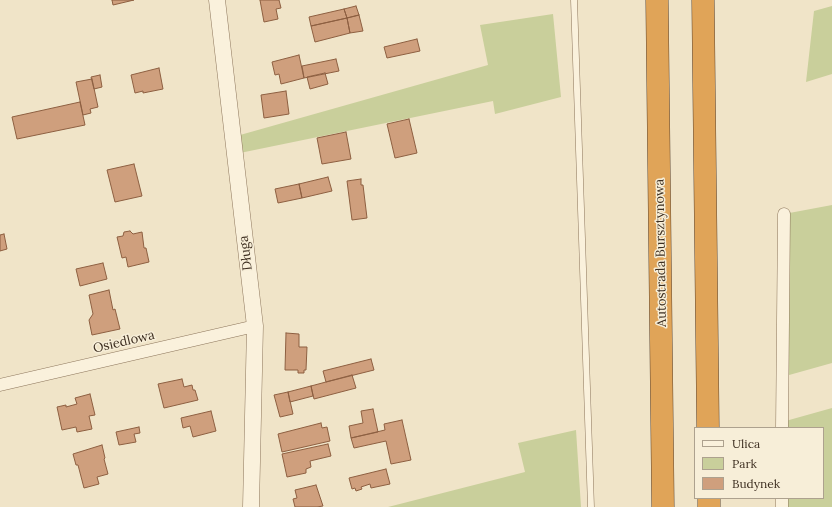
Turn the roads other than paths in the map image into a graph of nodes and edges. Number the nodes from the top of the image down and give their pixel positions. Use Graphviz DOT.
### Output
graph roads {
  1 [pos="217,0"];
  2 [pos="574,0"];
  3 [pos="657,0"];
  4 [pos="703,0"];
  5 [pos="784,214"];
  6 [pos="255,326"];
  7 [pos="0,386"];
  8 [pos="708,427"];
  9 [pos="782,427"];
  10 [pos="251,507"];
  11 [pos="591,507"];
  12 [pos="664,507"];
  1 -- 6 [label="street, Długa"];
  2 -- 11 [label="lane"];
  3 -- 12 [label="highway, Autostrada Bursztynowa"];
  4 -- 8 [label="highway"];
  5 -- 9 [label="street"];
  6 -- 7 [label="street, Osiedlowa"];
  6 -- 10 [label="street, Długa"];
}
